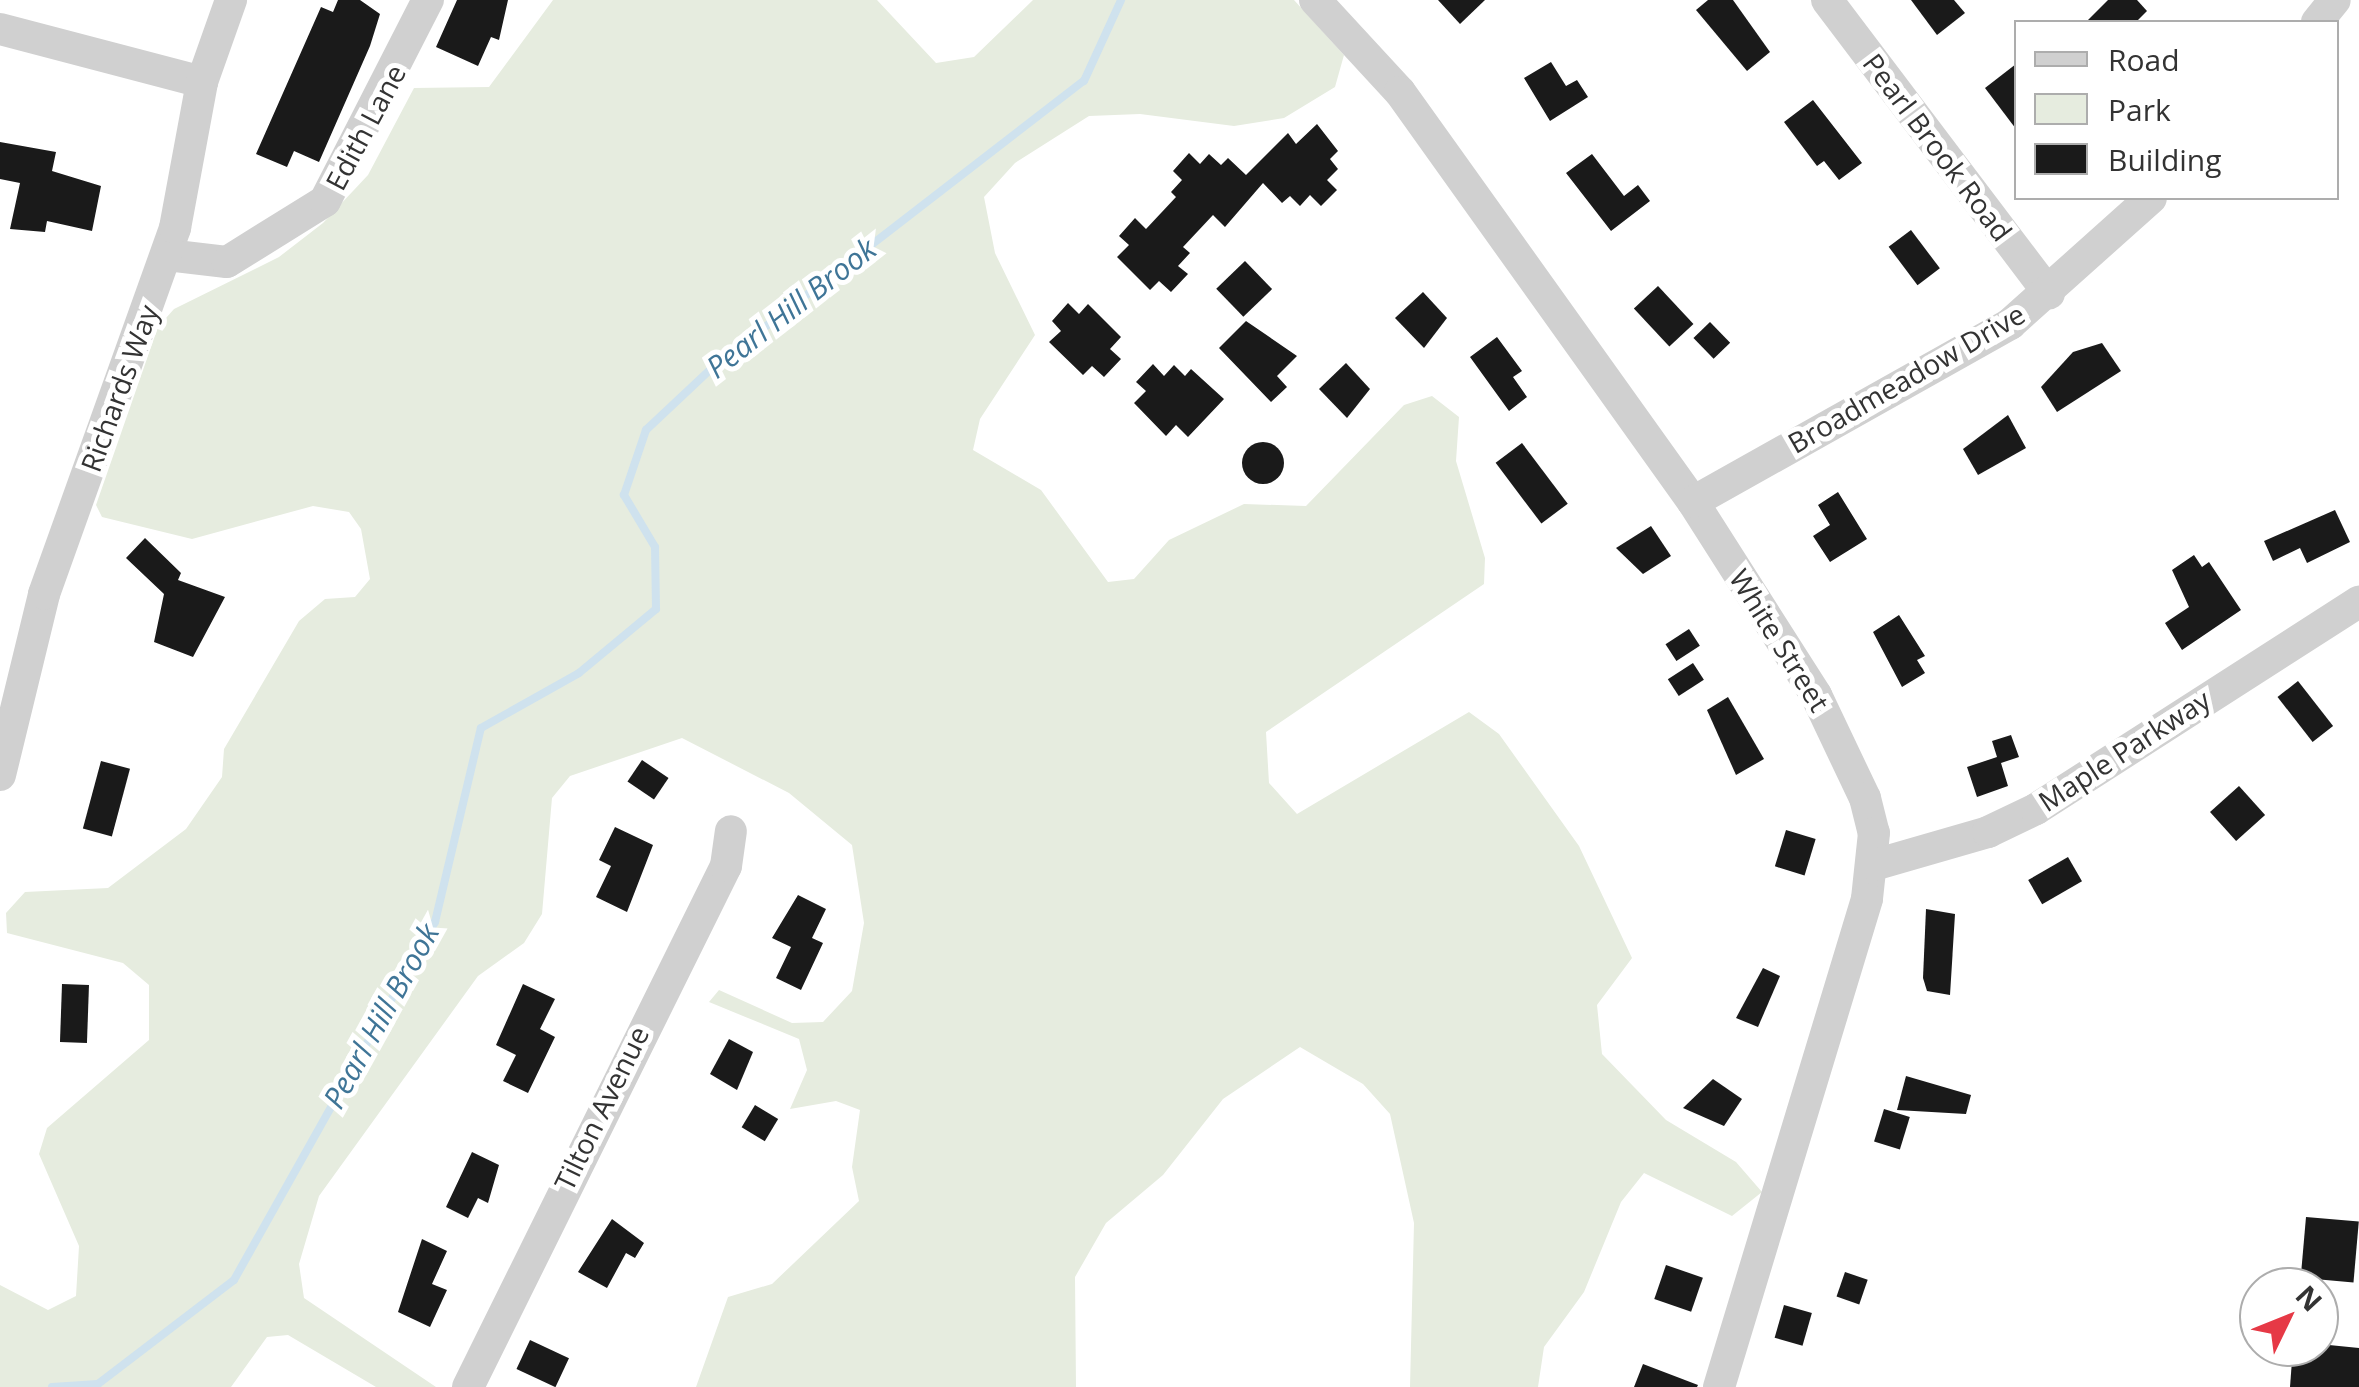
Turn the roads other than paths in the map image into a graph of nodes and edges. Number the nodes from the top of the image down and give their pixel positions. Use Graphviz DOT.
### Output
graph roads {
  1 [pos="230,0"];
  2 [pos="428,0"];
  3 [pos="1315,0"];
  4 [pos="1827,0"];
  5 [pos="2335,0"];
  6 [pos="2319,20"];
  7 [pos="0,29"];
  8 [pos="202,82"];
  9 [pos="2149,200"];
  10 [pos="166,255"];
  11 [pos="2049,294"];
  12 [pos="1693,502"];
  13 [pos="2359,602"];
  14 [pos="0,775"];
  15 [pos="732,830"];
  16 [pos="1874,865"];
  17 [pos="468,1387"];
  18 [pos="1719,1387"];
  1 -- 8 [label="street, Richards Way"];
  2 -- 10 [label="street, Edith Lane"];
  3 -- 12 [label="street, White Street"];
  4 -- 11 [label="street, Pearl Brook Road"];
  5 -- 6 [label="street"];
  7 -- 8 [label="street"];
  8 -- 10 [label="street, Richards Way"];
  9 -- 11 [label="street, Broadmeadow Drive"];
  10 -- 14 [label="street, Richards Way"];
  11 -- 12 [label="street, Broadmeadow Drive"];
  12 -- 16 [label="street, White Street"];
  13 -- 16 [label="street, Maple Parkway"];
  15 -- 17 [label="street, Tilton Avenue"];
  16 -- 18 [label="street, White Street"];
}
